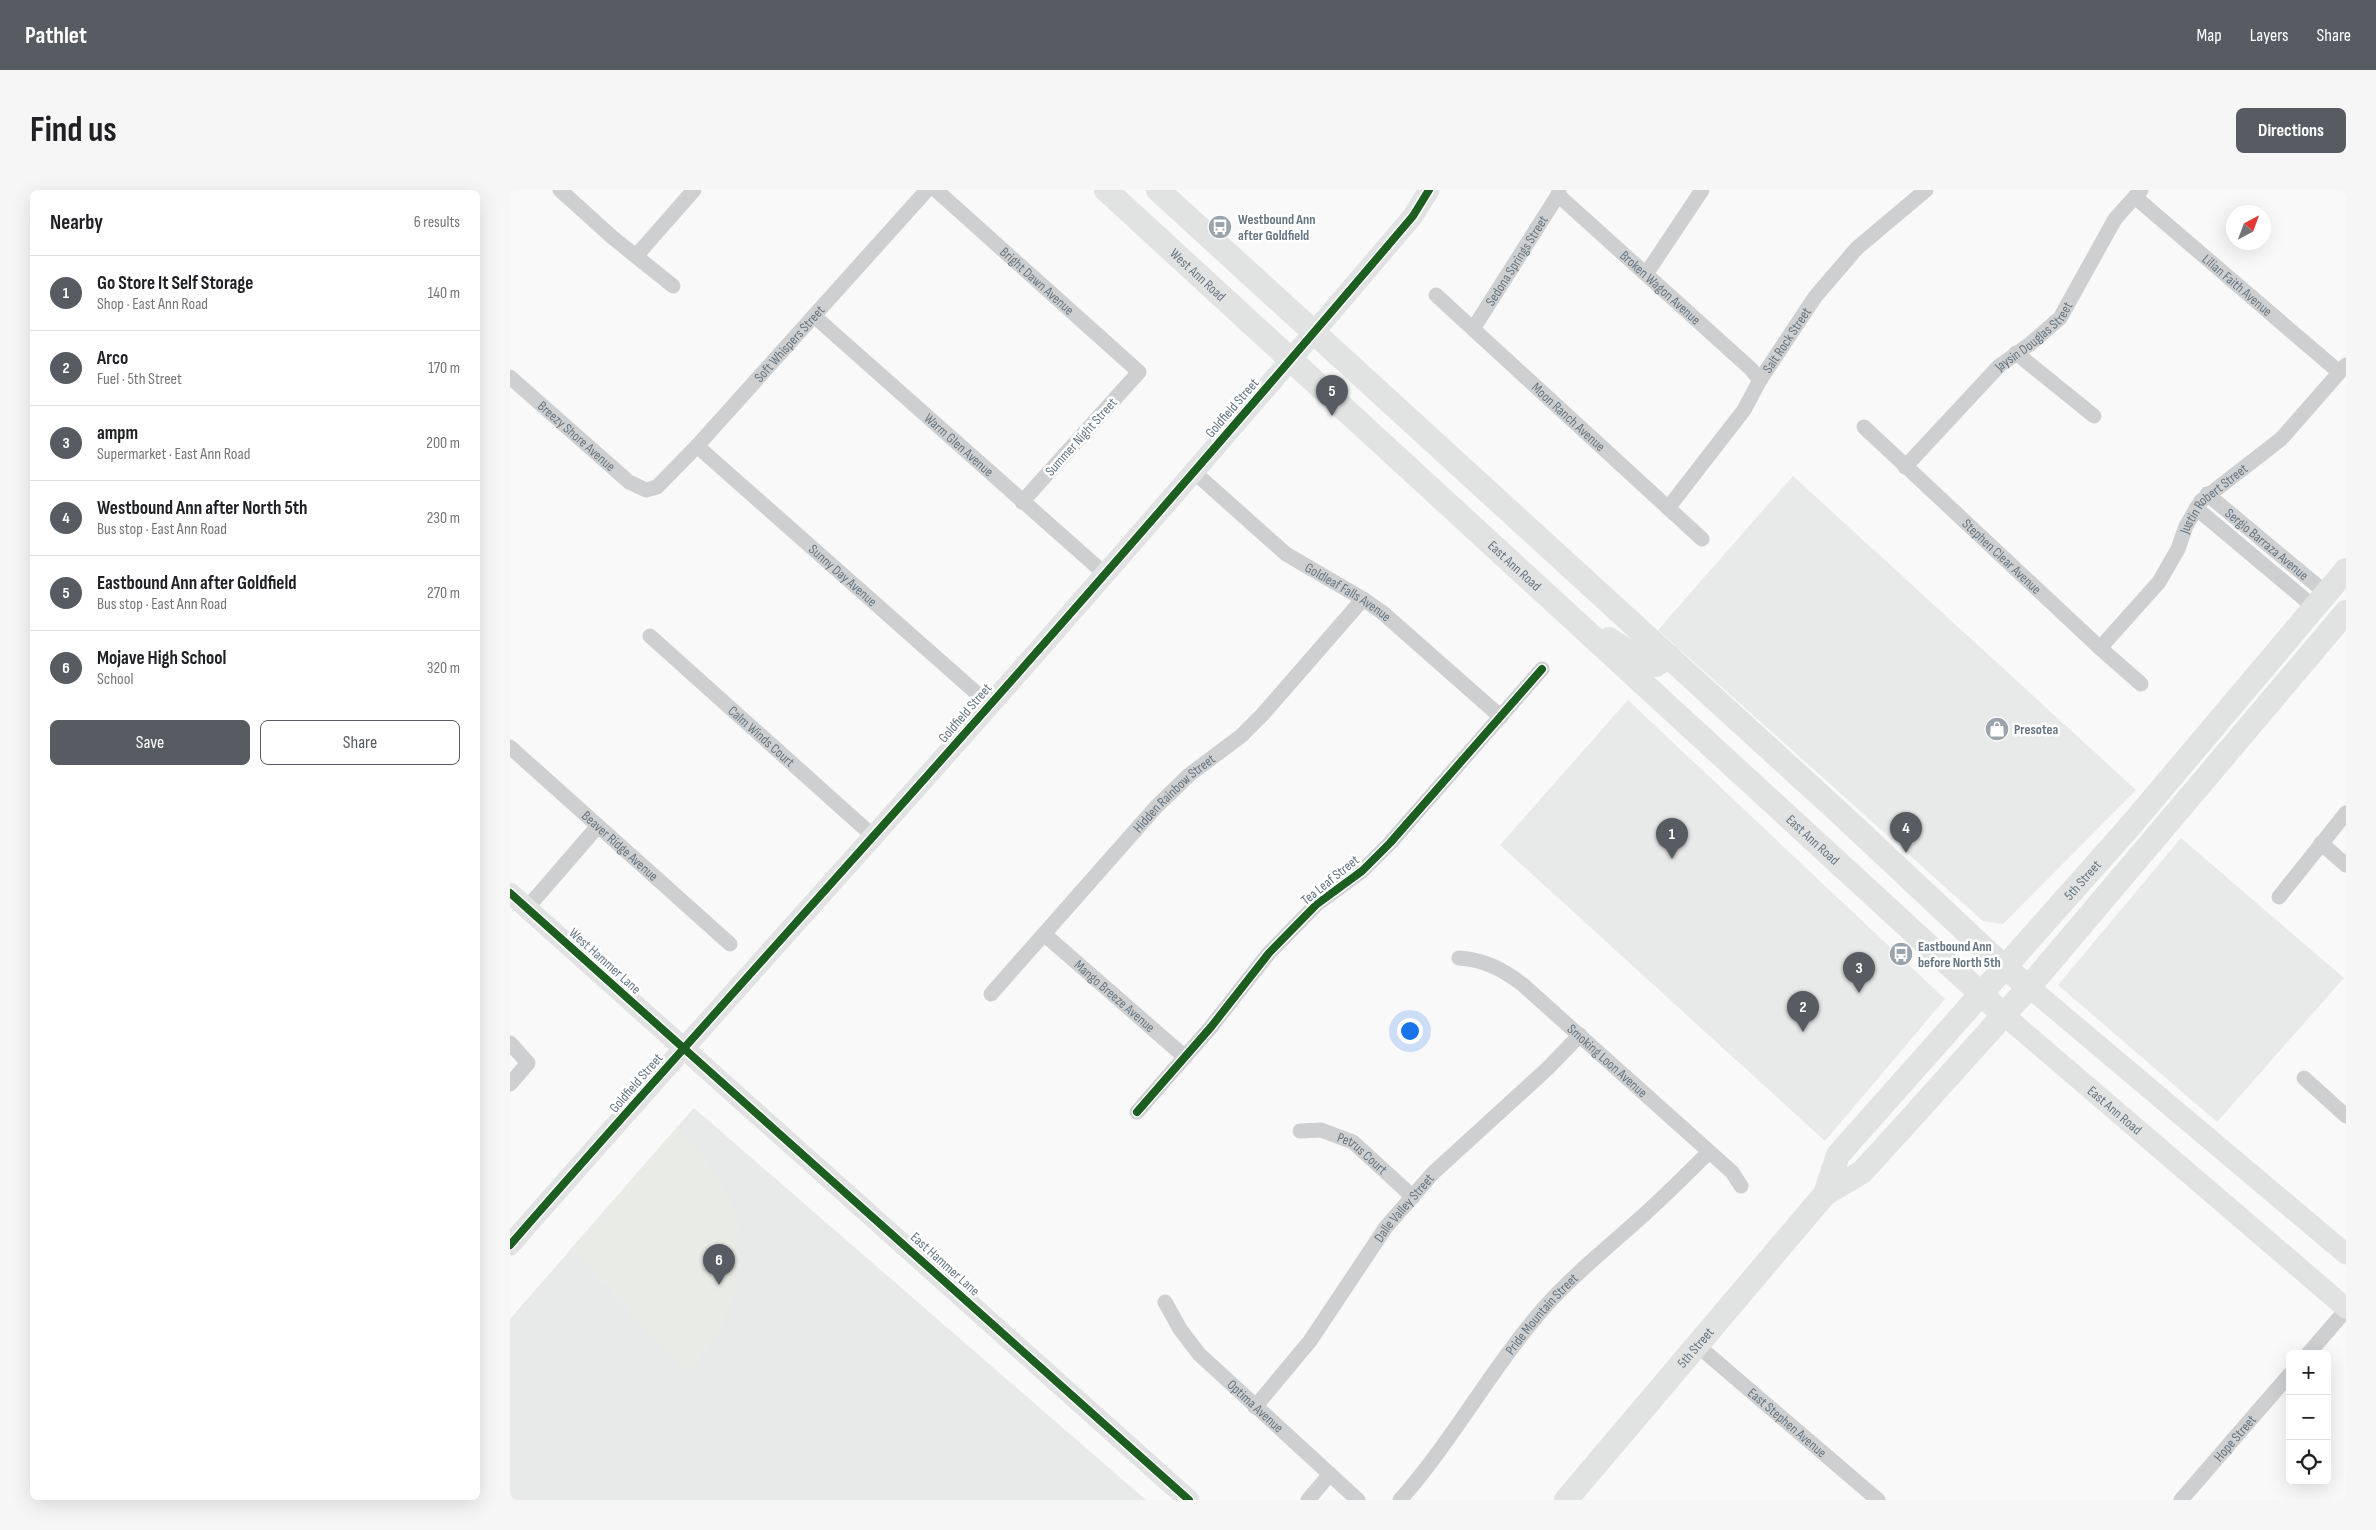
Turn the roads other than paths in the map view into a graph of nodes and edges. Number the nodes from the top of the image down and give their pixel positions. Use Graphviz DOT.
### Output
graph roads {
  1 [pos="560,190"];
  2 [pos="694,190"];
  3 [pos="927,190"];
  4 [pos="936,190"];
  5 [pos="1106,190"];
  6 [pos="1158,190"];
  7 [pos="1429,190"];
  8 [pos="1702,190"];
  9 [pos="1926,190"];
  10 [pos="1559,193"];
  11 [pos="2138,194"];
  12 [pos="636,256"];
  13 [pos="1646,274"];
  14 [pos="673,286"];
  15 [pos="1436,295"];
  16 [pos="814,316"];
  17 [pos="1473,329"];
  18 [pos="1315,332"];
  19 [pos="2016,353"];
  20 [pos="1290,360"];
  21 [pos="2343,368"];
  22 [pos="1139,372"];
  23 [pos="510,377"];
  24 [pos="1760,380"];
  25 [pos="2094,416"];
  26 [pos="1864,427"];
  27 [pos="697,446"];
  28 [pos="1905,467"];
  29 [pos="1194,472"];
  30 [pos="646,490"];
  31 [pos="2207,494"];
  32 [pos="1022,502"];
  33 [pos="1668,508"];
  34 [pos="2196,508"];
  35 [pos="1702,539"];
  36 [pos="2346,570"];
  37 [pos="1105,574"];
  38 [pos="2329,598"];
  39 [pos="1363,599"];
  40 [pos="1566,614"];
  41 [pos="2343,621"];
  42 [pos="650,636"];
  43 [pos="2100,648"];
  44 [pos="1669,656"];
  45 [pos="1542,669"];
  46 [pos="2142,684"];
  47 [pos="2278,694"];
  48 [pos="990,705"];
  49 [pos="1501,717"];
  50 [pos="510,747"];
  51 [pos="2346,813"];
  52 [pos="598,826"];
  53 [pos="873,836"];
  54 [pos="2320,843"];
  55 [pos="2346,865"];
  56 [pos="510,893"];
  57 [pos="2279,897"];
  58 [pos="527,908"];
  59 [pos="1044,934"];
  60 [pos="730,944"];
  61 [pos="1459,958"];
  62 [pos="2004,967"];
  63 [pos="2029,986"];
  64 [pos="991,994"];
  65 [pos="1980,994"];
  66 [pos="2004,1014"];
  67 [pos="1580,1035"];
  68 [pos="510,1043"];
  69 [pos="684,1047"];
  70 [pos="1185,1057"];
  71 [pos="2304,1078"];
  72 [pos="510,1084"];
  73 [pos="1137,1112"];
  74 [pos="2346,1116"];
  75 [pos="1300,1131"];
  76 [pos="1709,1152"];
  77 [pos="1741,1186"];
  78 [pos="1825,1194"];
  79 [pos="1413,1196"];
  80 [pos="510,1245"];
  81 [pos="2346,1254"];
  82 [pos="1165,1302"];
  83 [pos="2346,1309"];
  84 [pos="1697,1345"];
  85 [pos="2311,1350"];
  86 [pos="2286,1379"];
  87 [pos="1255,1407"];
  88 [pos="1330,1474"];
  89 [pos="1189,1500"];
  90 [pos="1308,1500"];
  91 [pos="1358,1500"];
  92 [pos="1400,1500"];
  93 [pos="1566,1500"];
  94 [pos="1878,1500"];
  95 [pos="2181,1500"];
  1 -- 12 [label="street"];
  2 -- 12 [label="street"];
  3 -- 16 [label="street, Soft Whispers Street"];
  4 -- 22 [label="street, Bright Dawn Avenue"];
  5 -- 20 [label="main road, West Ann Road"];
  6 -- 18 [label="main road"];
  7 -- 18 [label="street, Goldfield Street"];
  8 -- 13 [label="street"];
  9 -- 24 [label="street, Salt Rock Street"];
  10 -- 13 [label="street, Broken Wagon Avenue"];
  10 -- 17 [label="street, Sedona Springs Street"];
  11 -- 19 [label="street, Jaysin Douglas Street"];
  11 -- 21 [label="street, Lilian Faith Avenue"];
  12 -- 14 [label="street"];
  13 -- 24 [label="street, Broken Wagon Avenue"];
  15 -- 17 [label="street, Moon Ranch Avenue"];
  16 -- 27 [label="street, Soft Whispers Street"];
  16 -- 32 [label="street, Warm Glen Avenue"];
  17 -- 33 [label="street, Moon Ranch Avenue"];
  18 -- 20 [label="street, Goldfield Street"];
  18 -- 44 [label="main road"];
  19 -- 25 [label="street"];
  19 -- 28 [label="street, Jaysin Douglas Street"];
  20 -- 29 [label="street, Goldfield Street"];
  20 -- 40 [label="main road, East Ann Road"];
  21 -- 31 [label="street, Justin Robert Street"];
  22 -- 32 [label="street, Summer Night Street"];
  23 -- 30 [label="street, Breezy Shore Avenue"];
  24 -- 33 [label="street, Salt Rock Street"];
  26 -- 28 [label="street, Stephen Clear Avenue"];
  27 -- 30 [label="street, Soft Whispers Street"];
  27 -- 48 [label="street, Sunny Day Avenue"];
  28 -- 43 [label="street, Stephen Clear Avenue"];
  29 -- 37 [label="street, Goldfield Street"];
  29 -- 39 [label="street, Goldleaf Falls Avenue"];
  31 -- 34 [label="street, Justin Robert Street"];
  31 -- 38 [label="street, Sergio Barraza Avenue"];
  32 -- 37 [label="street, Warm Glen Avenue"];
  33 -- 35 [label="street, Moon Ranch Avenue"];
  34 -- 38 [label="street, Sergio Barraza Avenue"];
  34 -- 43 [label="street, Justin Robert Street"];
  36 -- 38 [label="main road, 5th Street"];
  37 -- 48 [label="street, Goldfield Street"];
  38 -- 41 [label="main road"];
  38 -- 47 [label="main road"];
  38 -- 62 [label="main road, 5th Street"];
  39 -- 49 [label="street, Goldleaf Falls Avenue"];
  39 -- 59 [label="street, Hidden Rainbow Street"];
  40 -- 44 [label="main road"];
  40 -- 65 [label="main road, East Ann Road"];
  41 -- 47 [label="main road, 5th Street"];
  42 -- 53 [label="street, Calm Winds Court"];
  43 -- 46 [label="street, Stephen Clear Avenue"];
  44 -- 62 [label="main road"];
  45 -- 49 [label="street, Tea Leaf Street"];
  47 -- 63 [label="main road, 5th Street"];
  48 -- 53 [label="street, Goldfield Street"];
  49 -- 70 [label="street, Tea Leaf Street"];
  50 -- 52 [label="street, Beaver Ridge Avenue"];
  51 -- 54 [label="street"];
  52 -- 58 [label="street"];
  52 -- 60 [label="street, Beaver Ridge Avenue"];
  53 -- 69 [label="street, Goldfield Street"];
  54 -- 55 [label="street"];
  54 -- 57 [label="street"];
  56 -- 58 [label="street, West Hammer Lane"];
  58 -- 69 [label="street, West Hammer Lane"];
  59 -- 64 [label="street, Hidden Rainbow Street"];
  59 -- 70 [label="street, Mango Breeze Avenue"];
  61 -- 67 [label="street, Smoking Loon Avenue"];
  62 -- 63 [label="main road"];
  62 -- 65 [label="main road, 5th Street"];
  63 -- 66 [label="main road, 5th Street"];
  63 -- 81 [label="street"];
  65 -- 66 [label="main road, East Ann Road"];
  65 -- 78 [label="main road, 5th Street"];
  66 -- 78 [label="main road, 5th Street"];
  66 -- 83 [label="street, East Ann Road"];
  67 -- 76 [label="street, Smoking Loon Avenue"];
  67 -- 79 [label="street, Dalle Valley Street"];
  68 -- 72 [label="street"];
  69 -- 80 [label="street, Goldfield Street"];
  69 -- 89 [label="street, East Hammer Lane"];
  70 -- 73 [label="street, Tea Leaf Street"];
  71 -- 74 [label="street"];
  75 -- 79 [label="street, Petrus Court"];
  76 -- 77 [label="street, Smoking Loon Avenue"];
  76 -- 92 [label="street, Pride Mountain Street"];
  78 -- 84 [label="main road, 5th Street"];
  79 -- 87 [label="street, Dalle Valley Street"];
  82 -- 87 [label="street, Optima Avenue"];
  83 -- 85 [label="street"];
  84 -- 93 [label="main road, 5th Street"];
  84 -- 94 [label="street, East Stephen Avenue"];
  86 -- 95 [label="street, Hope Street"];
  87 -- 88 [label="street, Optima Avenue"];
  88 -- 90 [label="street"];
  88 -- 91 [label="street, Optima Avenue"];
}
